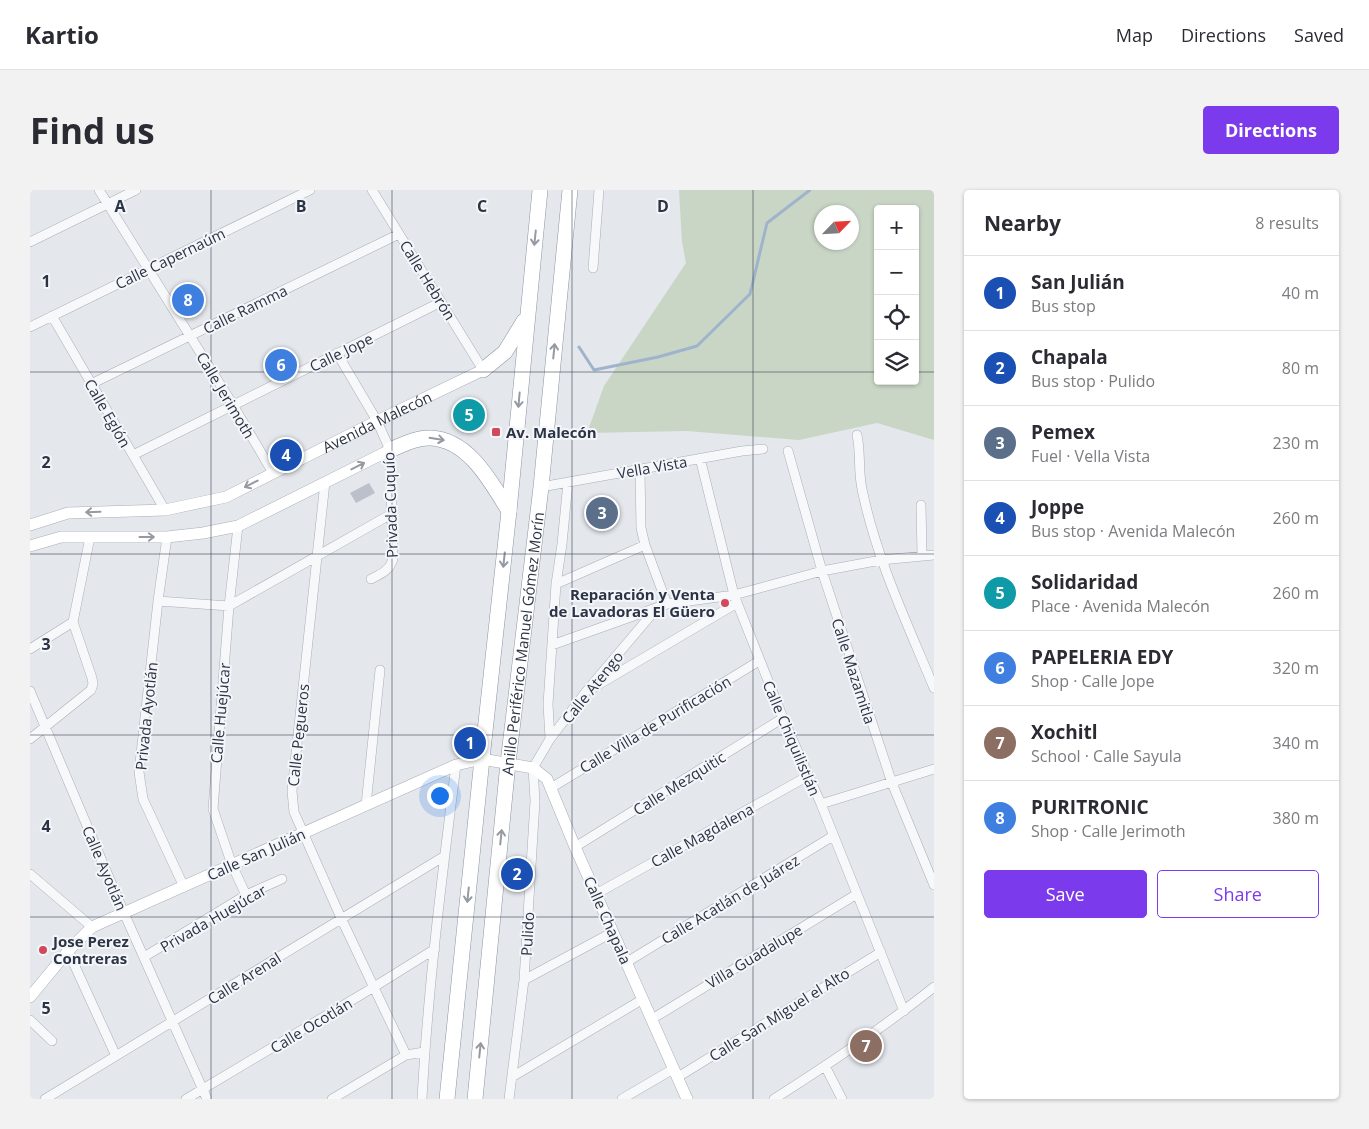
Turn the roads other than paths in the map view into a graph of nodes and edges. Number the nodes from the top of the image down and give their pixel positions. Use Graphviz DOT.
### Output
graph roads {
  1 [pos="100,190"];
  2 [pos="136,190"];
  3 [pos="310,190"];
  4 [pos="372,190"];
  5 [pos="540,190"];
  6 [pos="570,190"];
  7 [pos="599,190"];
  8 [pos="108,204"];
  9 [pos="400,234"];
  10 [pos="30,242"];
  11 [pos="593,268"];
  12 [pos="148,269"];
  13 [pos="441,302"];
  14 [pos="52,316"];
  15 [pos="527,318"];
  16 [pos="30,327"];
  17 [pos="190,336"];
  18 [pos="337,353"];
  19 [pos="483,370"];
  20 [pos="91,384"];
  21 [pos="233,405"];
  22 [pos="376,421"];
  23 [pos="857,435"];
  24 [pos="763,449"];
  25 [pos="390,450"];
  26 [pos="788,451"];
  27 [pos="133,455"];
  28 [pos="700,458"];
  29 [pos="640,469"];
  30 [pos="273,474"];
  31 [pos="325,482"];
  32 [pos="568,482"];
  33 [pos="541,486"];
  34 [pos="921,505"];
  35 [pos="165,510"];
  36 [pos="510,511"];
  37 [pos="393,513"];
  38 [pos="30,525"];
  39 [pos="238,526"];
  40 [pos="90,537"];
  41 [pos="167,537"];
  42 [pos="645,545"];
  43 [pos="30,546"];
  44 [pos="922,555"];
  45 [pos="934,555"];
  46 [pos="317,557"];
  47 [pos="881,560"];
  48 [pos="822,571"];
  49 [pos="371,579"];
  50 [pos="556,584"];
  51 [pos="735,599"];
  52 [pos="158,601"];
  53 [pos="667,604"];
  54 [pos="229,606"];
  55 [pos="656,609"];
  56 [pos="73,622"];
  57 [pos="552,645"];
  58 [pos="30,649"];
  59 [pos="759,660"];
  60 [pos="380,670"];
  61 [pos="934,688"];
  62 [pos="30,691"];
  63 [pos="585,692"];
  64 [pos="783,718"];
  65 [pos="45,726"];
  66 [pos="30,739"];
  67 [pos="550,739"];
  68 [pos="482,759"];
  69 [pos="508,763"];
  70 [pos="456,765"];
  71 [pos="533,768"];
  72 [pos="934,769"];
  73 [pos="808,776"];
  74 [pos="892,783"];
  75 [pos="551,788"];
  76 [pos="821,804"];
  77 [pos="366,805"];
  78 [pos="304,833"];
  79 [pos="833,836"];
  80 [pos="575,848"];
  81 [pos="444,857"];
  82 [pos="232,865"];
  83 [pos="30,874"];
  84 [pos="282,879"];
  85 [pos="934,885"];
  86 [pos="184,887"];
  87 [pos="596,894"];
  88 [pos="857,894"];
  89 [pos="246,895"];
  90 [pos="124,913"];
  91 [pos="341,918"];
  92 [pos="92,927"];
  93 [pos="613,932"];
  94 [pos="435,949"];
  95 [pos="68,951"];
  96 [pos="880,952"];
  97 [pos="144,957"];
  98 [pos="626,962"];
  99 [pos="524,980"];
  100 [pos="374,987"];
  101 [pos="934,987"];
  102 [pos="30,997"];
  103 [pos="643,999"];
  104 [pos="904,1011"];
  105 [pos="652,1018"];
  106 [pos="30,1020"];
  107 [pos="173,1022"];
  108 [pos="52,1041"];
  109 [pos="424,1052"];
  110 [pos="406,1055"];
  111 [pos="116,1056"];
  112 [pos="825,1066"];
  113 [pos="676,1073"];
  114 [pos="512,1077"];
  115 [pos="203,1089"];
  116 [pos="45,1099"];
  117 [pos="186,1099"];
  118 [pos="207,1099"];
  119 [pos="332,1099"];
  120 [pos="422,1099"];
  121 [pos="447,1099"];
  122 [pos="475,1099"];
  123 [pos="509,1099"];
  124 [pos="622,1099"];
  125 [pos="687,1099"];
  126 [pos="774,1099"];
  127 [pos="842,1099"];
  1 -- 8 [label="street, Calle Jerimoth"];
  2 -- 8 [label="street"];
  3 -- 12 [label="street, Calle Capernaúm"];
  4 -- 9 [label="street, Calle Hebrón"];
  5 -- 15 [label="highway, Anillo Periférico Manuel Gómez Morín, one-way"];
  33 -- 6 [label="highway, Anillo Periférico Manuel Gómez Morín, one-way"];
  7 -- 11 [label="street"];
  8 -- 10 [label="street"];
  8 -- 12 [label="street, Calle Jerimoth"];
  9 -- 13 [label="street, Calle Hebrón"];
  9 -- 17 [label="street, Calle Ramma"];
  12 -- 14 [label="street, Calle Capernaúm"];
  12 -- 17 [label="street, Calle Jerimoth"];
  13 -- 18 [label="street, Calle Jope"];
  13 -- 19 [label="street, Calle Hebrón"];
  14 -- 16 [label="street, Calle Capernaúm"];
  14 -- 20 [label="street, Calle Eglón"];
  15 -- 19 [label="highway, Avenida Malecón"];
  15 -- 36 [label="highway, Anillo Periférico Manuel Gómez Morín, one-way"];
  17 -- 20 [label="street, Calle Ramma"];
  17 -- 21 [label="street, Calle Jerimoth"];
  18 -- 21 [label="street, Calle Jope"];
  18 -- 22 [label="street, Privada Cuquío"];
  19 -- 22 [label="street, Avenida Malecón"];
  20 -- 27 [label="street, Calle Eglón"];
  21 -- 27 [label="street, Calle Jope"];
  21 -- 30 [label="street, Calle Jerimoth"];
  22 -- 25 [label="street, Privada Cuquío"];
  22 -- 30 [label="street, Avenida Malecón"];
  23 -- 47 [label="street"];
  24 -- 28 [label="street, Vella Vista"];
  31 -- 25 [label="street, Avenida Malecón, one-way"];
  25 -- 36 [label="highway, Avenida Malecón, one-way"];
  25 -- 37 [label="street, Privada Cuquío"];
  26 -- 48 [label="street, Calle Mazamitla"];
  27 -- 35 [label="street, Calle Eglón"];
  28 -- 29 [label="street, Vella Vista"];
  28 -- 51 [label="street, Calle Chiquilistlán"];
  29 -- 32 [label="street, Vella Vista"];
  29 -- 42 [label="street"];
  30 -- 35 [label="street, Avenida Malecón, one-way"];
  31 -- 39 [label="street, Avenida Malecón"];
  31 -- 46 [label="street, Calle Pegueros"];
  32 -- 33 [label="street, Vella Vista"];
  32 -- 50 [label="street"];
  33 -- 69 [label="highway, Anillo Periférico Manuel Gómez Morín"];
  34 -- 44 [label="street"];
  35 -- 38 [label="street, Avenida Malecón, one-way"];
  36 -- 68 [label="highway, Anillo Periférico Manuel Gómez Morín, one-way"];
  37 -- 46 [label="street"];
  37 -- 49 [label="street, Privada Cuquío"];
  39 -- 41 [label="street, Avenida Malecón"];
  39 -- 54 [label="street, Calle Huejúcar"];
  40 -- 41 [label="street, Avenida Malecón, one-way"];
  40 -- 43 [label="street, Avenida Malecón"];
  40 -- 56 [label="street"];
  41 -- 52 [label="street, Privada Ayotlán"];
  42 -- 50 [label="street"];
  42 -- 53 [label="street"];
  44 -- 45 [label="street"];
  44 -- 47 [label="street"];
  46 -- 54 [label="street"];
  46 -- 78 [label="street, Calle Pegueros"];
  47 -- 48 [label="street"];
  47 -- 61 [label="street"];
  48 -- 51 [label="street"];
  48 -- 74 [label="street, Calle Mazamitla"];
  50 -- 57 [label="street"];
  51 -- 53 [label="street"];
  51 -- 59 [label="street, Calle Chiquilistlán"];
  51 -- 63 [label="street"];
  52 -- 54 [label="street"];
  52 -- 86 [label="street, Privada Ayotlán"];
  53 -- 55 [label="street"];
  54 -- 82 [label="street, Calle Huejúcar"];
  55 -- 57 [label="street"];
  55 -- 63 [label="street, Calle Atengo"];
  56 -- 58 [label="street"];
  56 -- 65 [label="street"];
  57 -- 67 [label="street"];
  59 -- 64 [label="street, Calle Chiquilistlán"];
  59 -- 75 [label="street, Calle Villa de Purificación"];
  60 -- 77 [label="street"];
  62 -- 65 [label="street, Calle Ayotlán"];
  63 -- 67 [label="street, Calle Atengo"];
  64 -- 73 [label="street, Calle Chiquilistlán"];
  64 -- 80 [label="street, Calle Mezquitic"];
  65 -- 66 [label="street"];
  65 -- 90 [label="street, Calle Ayotlán"];
  67 -- 71 [label="street, Calle Atengo"];
  68 -- 69 [label="street, Calle San Julián"];
  68 -- 70 [label="street, Calle San Julián"];
  68 -- 121 [label="highway, Anillo Periférico Manuel Gómez Morín, one-way"];
  69 -- 71 [label="street"];
  122 -- 69 [label="highway, Anillo Periférico Manuel Gómez Morín, one-way"];
  70 -- 77 [label="street, Calle San Julián"];
  70 -- 81 [label="street"];
  71 -- 75 [label="street, Calle Chapala"];
  71 -- 99 [label="street, Pulido"];
  72 -- 74 [label="street"];
  73 -- 76 [label="street, Calle Chiquilistlán"];
  73 -- 87 [label="street, Calle Magdalena"];
  74 -- 76 [label="street"];
  74 -- 85 [label="street, Calle Mazamitla"];
  75 -- 80 [label="street, Calle Chapala"];
  76 -- 79 [label="street, Calle Chiquilistlán"];
  77 -- 78 [label="street, Calle San Julián"];
  78 -- 82 [label="street, Calle San Julián"];
  78 -- 91 [label="street, Calle Pegueros"];
  79 -- 88 [label="street, Calle Chiquilistlán"];
  79 -- 98 [label="street, Calle Acatlán de Juárez"];
  80 -- 87 [label="street, Calle Chapala"];
  81 -- 91 [label="street, Calle Arenal"];
  81 -- 94 [label="street"];
  82 -- 86 [label="street, Calle San Julián"];
  82 -- 89 [label="street, Calle Huejúcar"];
  83 -- 92 [label="street"];
  84 -- 89 [label="street, Privada Huejúcar"];
  86 -- 90 [label="street, Calle San Julián"];
  87 -- 93 [label="street, Calle Chapala"];
  88 -- 96 [label="street, Calle Chiquilistlán"];
  88 -- 105 [label="street, Villa Guadalupe"];
  89 -- 97 [label="street, Privada Huejúcar"];
  90 -- 92 [label="street, Calle San Julián"];
  90 -- 97 [label="street, Calle Ayotlán"];
  91 -- 100 [label="street, Calle Pegueros"];
  91 -- 107 [label="street, Calle Arenal"];
  92 -- 95 [label="street, Calle San Julián"];
  93 -- 98 [label="street, Calle Chapala"];
  93 -- 99 [label="street"];
  94 -- 100 [label="street, Calle Ocotlán"];
  94 -- 109 [label="street"];
  95 -- 102 [label="street, Calle San Julián"];
  95 -- 111 [label="street"];
  96 -- 104 [label="street, Calle Chiquilistlán"];
  96 -- 113 [label="street, Calle San Miguel el Alto"];
  97 -- 107 [label="street, Calle Ayotlán"];
  98 -- 103 [label="street, Calle Chapala"];
  99 -- 114 [label="street, Pulido"];
  100 -- 110 [label="street, Calle Pegueros"];
  100 -- 115 [label="street, Calle Ocotlán"];
  101 -- 104 [label="street"];
  103 -- 105 [label="street, Calle Chapala"];
  103 -- 114 [label="street"];
  104 -- 112 [label="street"];
  105 -- 113 [label="street, Calle Chapala"];
  106 -- 108 [label="street"];
  107 -- 111 [label="street, Calle Arenal"];
  107 -- 115 [label="street, Calle Ayotlán"];
  109 -- 110 [label="street"];
  109 -- 120 [label="street"];
  110 -- 119 [label="street"];
  111 -- 116 [label="street, Calle Arenal"];
  112 -- 126 [label="street"];
  112 -- 127 [label="street"];
  113 -- 124 [label="street, Calle San Miguel el Alto"];
  113 -- 125 [label="street, Calle Chapala"];
  114 -- 123 [label="street, Pulido"];
  115 -- 117 [label="street, Calle Ocotlán"];
  115 -- 118 [label="street, Calle Ayotlán"];
}
